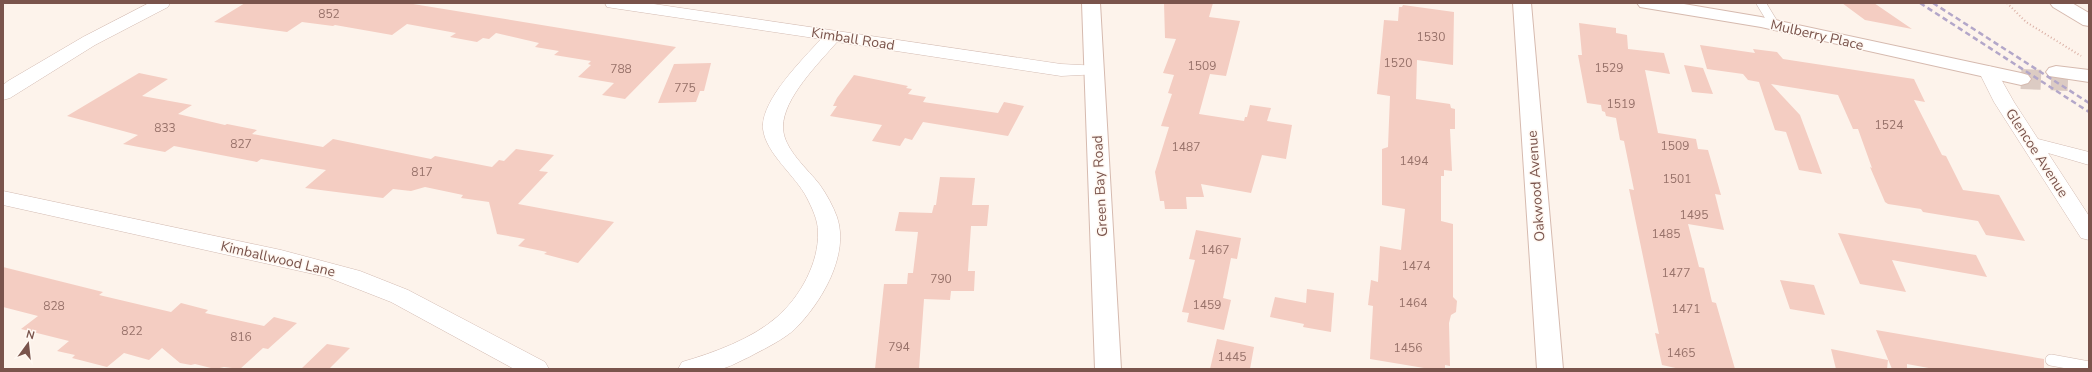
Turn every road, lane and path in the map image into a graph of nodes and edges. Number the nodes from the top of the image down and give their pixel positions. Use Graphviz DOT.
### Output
graph roads {
  1 [pos="162,3"];
  2 [pos="613,3"];
  3 [pos="1091,3"];
  4 [pos="1522,3"];
  5 [pos="1646,3"];
  6 [pos="1761,3"];
  7 [pos="2007,3"];
  8 [pos="2059,3"];
  9 [pos="2089,21"];
  10 [pos="1775,26"];
  11 [pos="833,36"];
  12 [pos="2083,58"];
  13 [pos="1094,70"];
  14 [pos="1988,72"];
  15 [pos="2016,75"];
  16 [pos="2062,76"];
  17 [pos="2089,77"];
  18 [pos="3,94"];
  19 [pos="2031,144"];
  20 [pos="2089,159"];
  21 [pos="3,198"];
  22 [pos="2089,233"];
  23 [pos="2051,360"];
  24 [pos="2089,367"];
  25 [pos="536,369"];
  26 [pos="691,369"];
  27 [pos="1108,369"];
  28 [pos="1550,369"];
  1 -- 18 [label="street"];
  2 -- 11 [label="street, Kimball Road"];
  3 -- 13 [label="street, Green Bay Road"];
  4 -- 28 [label="street, Oakwood Avenue"];
  5 -- 10 [label="street, Mulberry Place"];
  6 -- 10 [label="lane"];
  7 -- 12 [label="path"];
  8 -- 9 [label="street"];
  10 -- 14 [label="street, Mulberry Place"];
  11 -- 13 [label="street, Kimball Road"];
  11 -- 26 [label="street"];
  13 -- 27 [label="street, Green Bay Road"];
  14 -- 15 [label="street, Mulberry Place"];
  14 -- 19 [label="street, Glencoe Avenue"];
  16 -- 17 [label="street"];
  19 -- 20 [label="street"];
  19 -- 22 [label="street, Glencoe Avenue"];
  21 -- 25 [label="street, Kimballwood Lane"];
  23 -- 24 [label="lane"];
}
